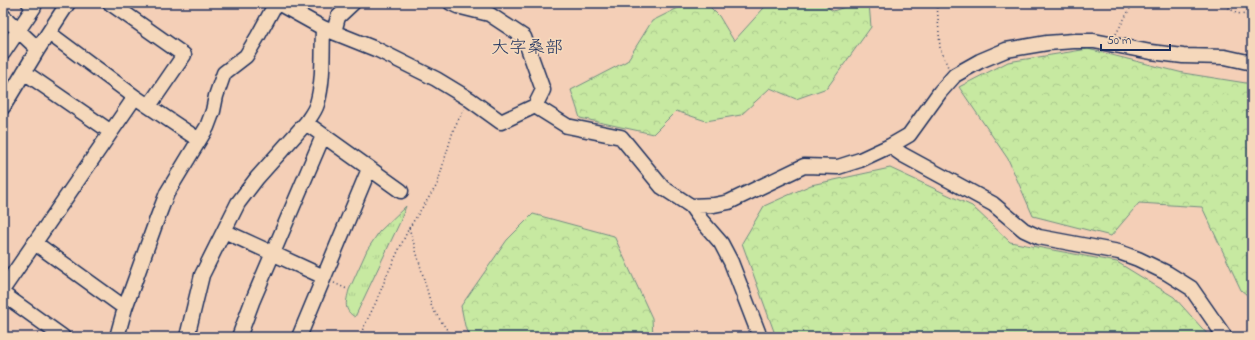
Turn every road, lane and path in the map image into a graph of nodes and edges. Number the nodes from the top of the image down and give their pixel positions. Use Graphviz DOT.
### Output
graph roads {
  1 [pos="29,3"];
  2 [pos="68,3"];
  3 [pos="110,3"];
  4 [pos="277,3"];
  5 [pos="353,3"];
  6 [pos="451,3"];
  7 [pos="937,3"];
  8 [pos="1133,3"];
  9 [pos="1164,3"];
  10 [pos="1174,3"];
  11 [pos="1222,3"];
  12 [pos="3,16"];
  13 [pos="1252,16"];
  14 [pos="18,30"];
  15 [pos="328,30"];
  16 [pos="49,33"];
  17 [pos="1110,44"];
  18 [pos="38,49"];
  19 [pos="3,53"];
  20 [pos="1250,61"];
  21 [pos="24,72"];
  22 [pos="953,78"];
  23 [pos="135,97"];
  24 [pos="469,99"];
  25 [pos="149,106"];
  26 [pos="535,106"];
  27 [pos="3,107"];
  28 [pos="306,123"];
  29 [pos="112,132"];
  30 [pos="323,136"];
  31 [pos="199,140"];
  32 [pos="890,146"];
  33 [pos="369,169"];
  34 [pos="401,191"];
  35 [pos="692,206"];
  36 [pos="409,228"];
  37 [pos="224,232"];
  38 [pos="35,243"];
  39 [pos="272,254"];
  40 [pos="324,278"];
  41 [pos="3,289"];
  42 [pos="347,289"];
  43 [pos="3,294"];
  44 [pos="125,308"];
  45 [pos="63,337"];
  46 [pos="117,337"];
  47 [pos="187,337"];
  48 [pos="239,337"];
  49 [pos="299,337"];
  50 [pos="359,337"];
  51 [pos="452,337"];
  52 [pos="760,337"];
  53 [pos="1225,337"];
  1 -- 14 [label="street"];
  2 -- 16 [label="street"];
  3 -- 25 [label="street"];
  4 -- 15 [label="street"];
  4 -- 31 [label="street"];
  5 -- 15 [label="street"];
  6 -- 26 [label="street"];
  7 -- 22 [label="path"];
  8 -- 17 [label="path"];
  9 -- 10 [label="path"];
  11 -- 13 [label="path"];
  12 -- 14 [label="street"];
  14 -- 18 [label="street"];
  14 -- 19 [label="street"];
  15 -- 24 [label="street"];
  15 -- 28 [label="street"];
  16 -- 18 [label="street"];
  16 -- 23 [label="street"];
  17 -- 20 [label="street"];
  17 -- 22 [label="street"];
  18 -- 21 [label="street"];
  21 -- 27 [label="street"];
  21 -- 29 [label="street"];
  22 -- 32 [label="street"];
  23 -- 25 [label="street"];
  23 -- 29 [label="street"];
  24 -- 26 [label="street"];
  24 -- 36 [label="path"];
  25 -- 31 [label="street"];
  26 -- 35 [label="street"];
  28 -- 30 [label="street"];
  28 -- 37 [label="street"];
  29 -- 38 [label="street"];
  30 -- 33 [label="street"];
  30 -- 39 [label="street"];
  31 -- 44 [label="street"];
  32 -- 35 [label="street"];
  32 -- 53 [label="street"];
  33 -- 34 [label="street"];
  33 -- 40 [label="street"];
  35 -- 52 [label="street"];
  36 -- 50 [label="path"];
  36 -- 51 [label="path"];
  37 -- 39 [label="street"];
  37 -- 47 [label="street"];
  38 -- 41 [label="street"];
  38 -- 44 [label="street"];
  39 -- 40 [label="street"];
  39 -- 48 [label="street"];
  40 -- 42 [label="path"];
  40 -- 49 [label="street"];
  43 -- 45 [label="street"];
  44 -- 46 [label="street"];
}
